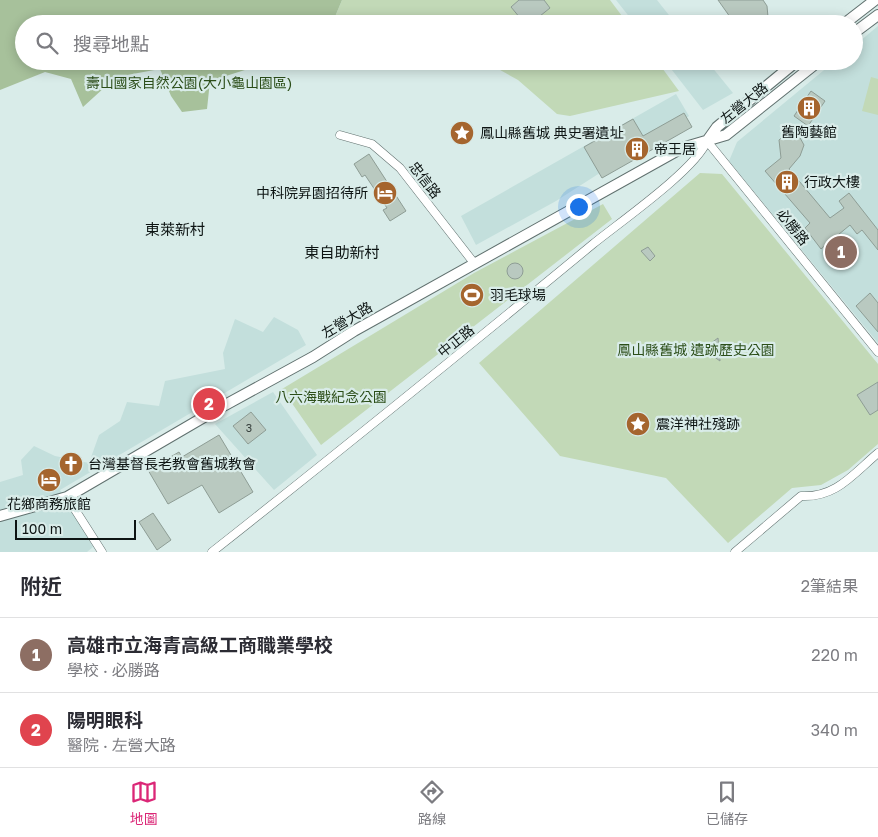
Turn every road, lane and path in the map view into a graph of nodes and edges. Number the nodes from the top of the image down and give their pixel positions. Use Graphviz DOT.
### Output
graph roads {
  1 [pos="875,0"];
  2 [pos="856,15"];
  3 [pos="878,15"];
  4 [pos="863,26"];
  5 [pos="785,70"];
  6 [pos="808,70"];
  7 [pos="340,135"];
  8 [pos="707,141"];
  9 [pos="474,263"];
  10 [pos="878,352"];
  11 [pos="878,453"];
  12 [pos="67,498"];
  13 [pos="0,516"];
  14 [pos="102,552"];
  15 [pos="212,552"];
  16 [pos="735,552"];
  1 -- 2 [label="street"];
  3 -- 4 [label="street"];
  5 -- 8 [label="street, 左營大路"];
  6 -- 8 [label="street, 左營大路"];
  7 -- 9 [label="street, 忠信路"];
  8 -- 9 [label="street, 左營大路"];
  8 -- 10 [label="street, 必勝路"];
  8 -- 15 [label="street, 中正路"];
  9 -- 12 [label="street, 左營大路"];
  11 -- 16 [label="street"];
  12 -- 13 [label="street, 左營大路"];
  12 -- 14 [label="street"];
}
